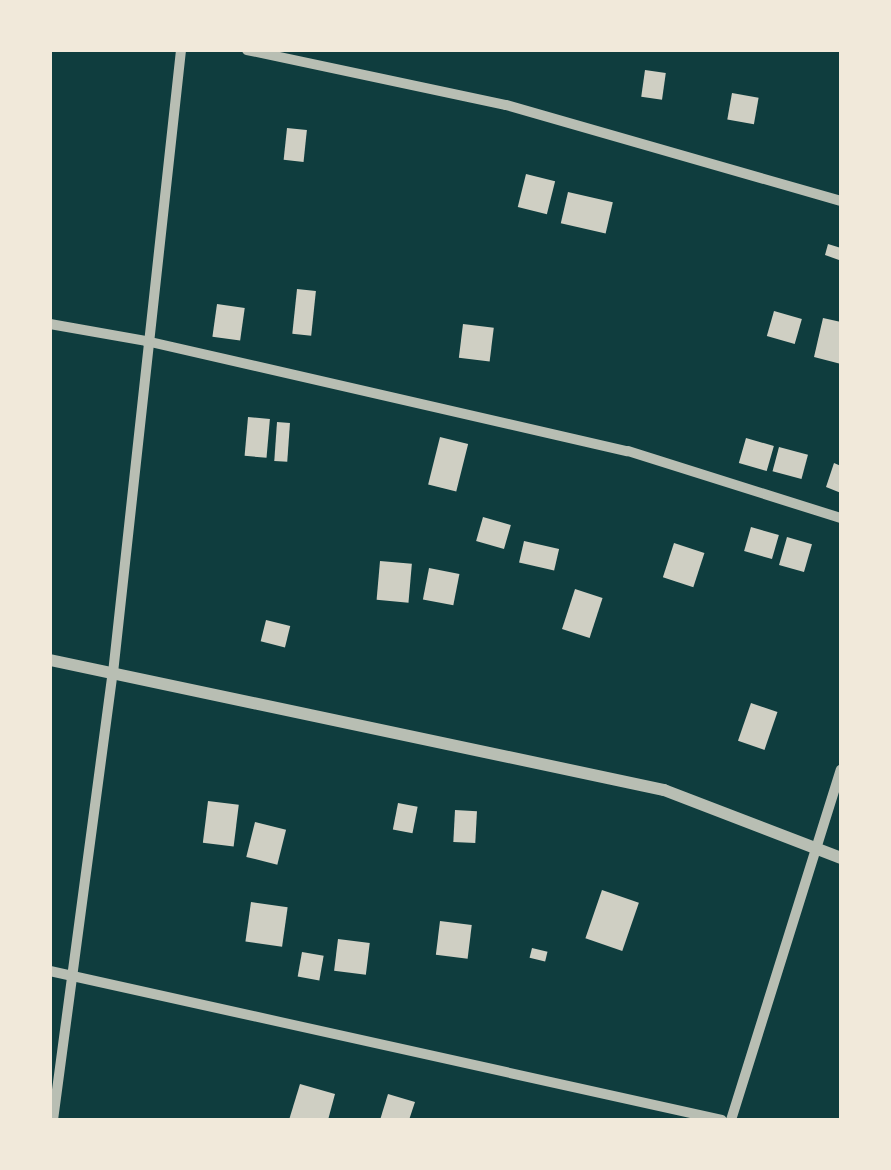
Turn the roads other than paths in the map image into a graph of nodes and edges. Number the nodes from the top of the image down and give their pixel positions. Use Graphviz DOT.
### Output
graph roads {
  1 [pos="181,50"];
  2 [pos="247,50"];
  3 [pos="841,201"];
  4 [pos="50,324"];
  5 [pos="146,341"];
  6 [pos="841,518"];
  7 [pos="50,660"];
  8 [pos="113,673"];
  9 [pos="841,770"];
  10 [pos="814,845"];
  11 [pos="841,858"];
  12 [pos="50,971"];
  13 [pos="70,975"];
  14 [pos="52,1120"];
  15 [pos="722,1120"];
  16 [pos="731,1120"];
  1 -- 5 [label="street"];
  2 -- 3 [label="street"];
  4 -- 5 [label="street"];
  5 -- 6 [label="street"];
  5 -- 8 [label="street"];
  7 -- 8 [label="street"];
  8 -- 10 [label="street"];
  8 -- 13 [label="street"];
  9 -- 10 [label="street"];
  10 -- 11 [label="street"];
  10 -- 16 [label="street"];
  12 -- 13 [label="street"];
  13 -- 14 [label="street"];
  13 -- 15 [label="street"];
}
